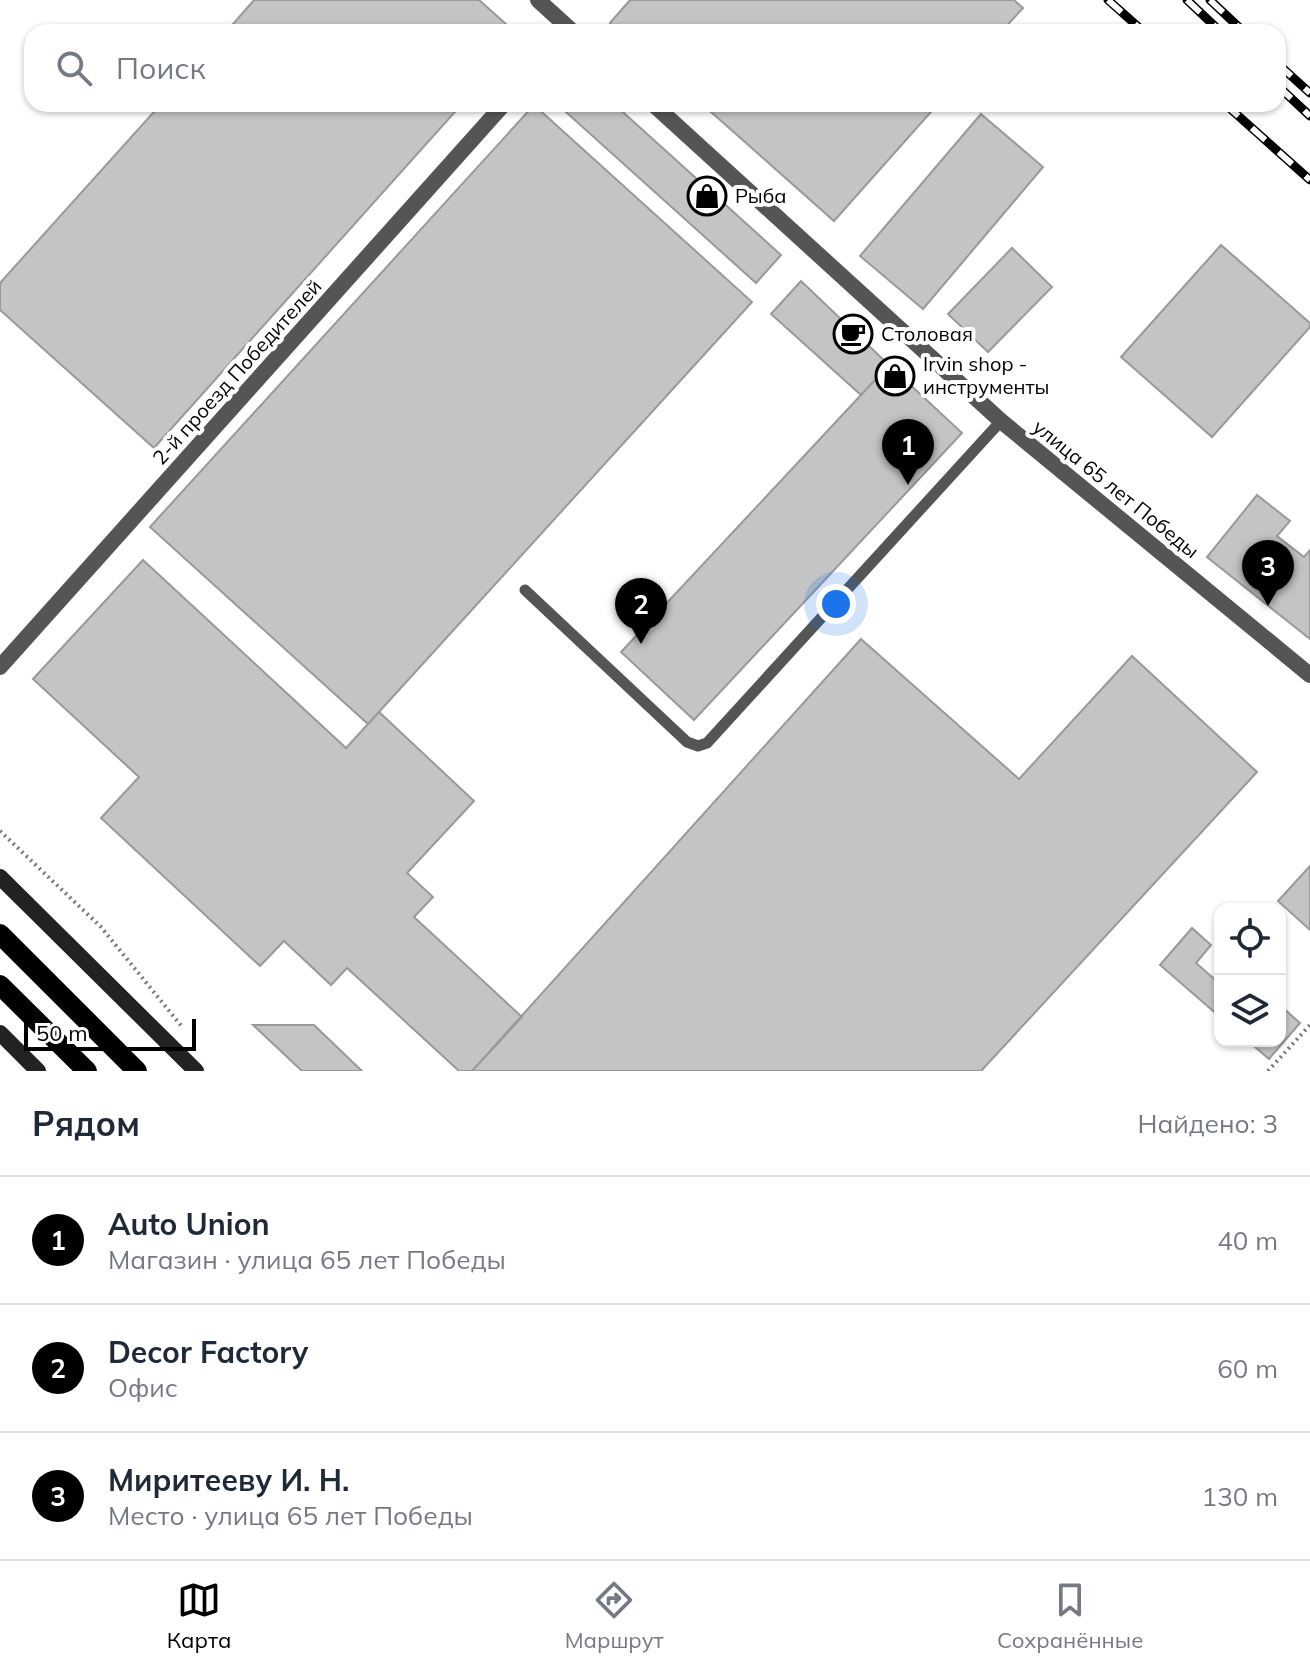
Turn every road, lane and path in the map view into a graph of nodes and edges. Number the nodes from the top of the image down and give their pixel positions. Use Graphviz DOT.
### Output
graph roads {
  1 [pos="538,0"];
  2 [pos="564,24"];
  3 [pos="497,112"];
  4 [pos="662,112"];
  5 [pos="1001,421"];
  6 [pos="525,590"];
  7 [pos="4,656"];
  8 [pos="1310,675"];
  9 [pos="0,831"];
  10 [pos="0,877"];
  11 [pos="0,934"];
  12 [pos="0,985"];
  13 [pos="1310,1025"];
  14 [pos="0,1033"];
  15 [pos="189,1035"];
  16 [pos="38,1071"];
  17 [pos="87,1071"];
  18 [pos="137,1071"];
  19 [pos="196,1071"];
  20 [pos="1268,1071"];
  1 -- 2 [label="street"];
  3 -- 7 [label="street, 2-й проезд Победителей"];
  4 -- 5 [label="street, улица 65 лет Победы"];
  5 -- 6 [label="lane"];
  5 -- 8 [label="street, улица 65 лет Победы"];
  9 -- 15 [label="path"];
  10 -- 19 [label="main road"];
  11 -- 18 [label="main road"];
  12 -- 17 [label="main road"];
  13 -- 20 [label="path"];
  14 -- 16 [label="main road"];
}
